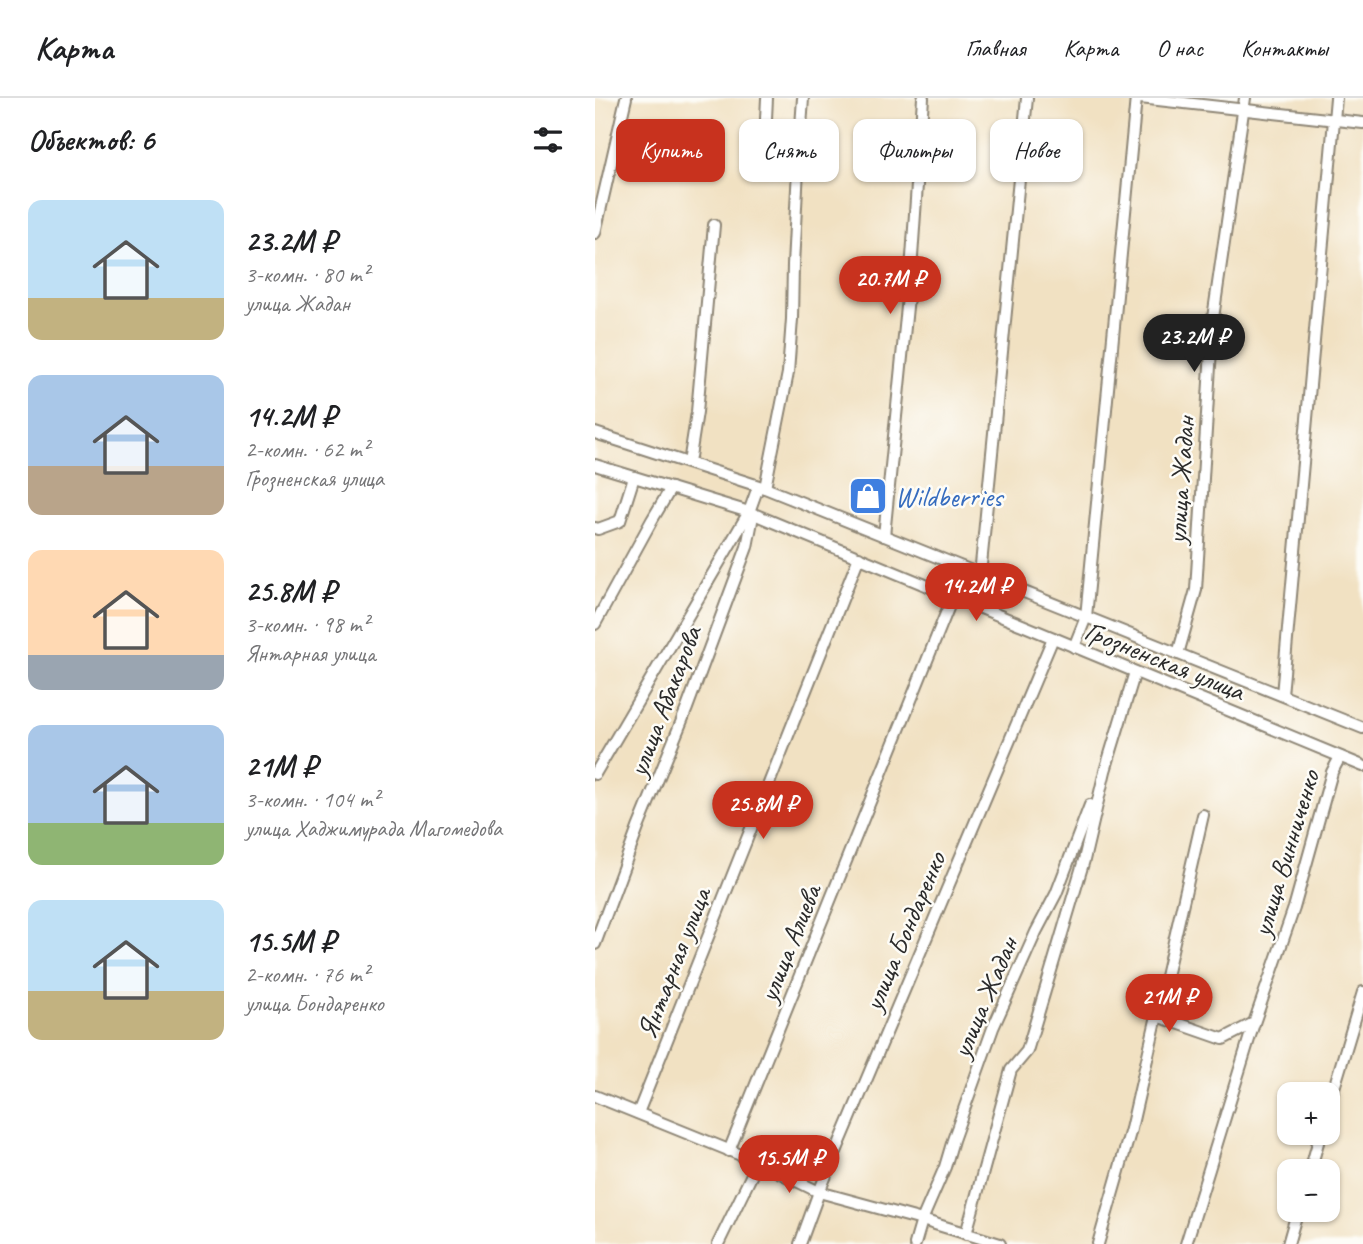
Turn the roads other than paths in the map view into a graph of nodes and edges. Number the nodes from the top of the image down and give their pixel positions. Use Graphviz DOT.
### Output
graph roads {
  1 [pos="627,98"];
  2 [pos="767,98"];
  3 [pos="803,98"];
  4 [pos="923,98"];
  5 [pos="1027,98"];
  6 [pos="1138,98"];
  7 [pos="1245,98"];
  8 [pos="1336,98"];
  9 [pos="1244,111"];
  10 [pos="766,119"];
  11 [pos="1335,119"];
  12 [pos="1363,123"];
  13 [pos="714,225"];
  14 [pos="595,233"];
  15 [pos="595,433"];
  16 [pos="689,463"];
  17 [pos="595,465"];
  18 [pos="634,477"];
  19 [pos="671,488"];
  20 [pos="762,488"];
  21 [pos="749,512"];
  22 [pos="595,528"];
  23 [pos="884,536"];
  24 [pos="859,557"];
  25 [pos="980,575"];
  26 [pos="953,596"];
  27 [pos="1086,617"];
  28 [pos="597,619"];
  29 [pos="1053,638"];
  30 [pos="1074,647"];
  31 [pos="1178,654"];
  32 [pos="1135,672"];
  33 [pos="1282,695"];
  34 [pos="1363,728"];
  35 [pos="1340,757"];
  36 [pos="1363,766"];
  37 [pos="1105,771"];
  38 [pos="595,774"];
  39 [pos="1203,815"];
  40 [pos="595,944"];
  41 [pos="1363,992"];
  42 [pos="1157,1016"];
  43 [pos="1254,1023"];
  44 [pos="1336,1082"];
  45 [pos="595,1096"];
  46 [pos="638,1113"];
  47 [pos="729,1151"];
  48 [pos="758,1162"];
  49 [pos="819,1192"];
  50 [pos="922,1220"];
  51 [pos="1294,1222"];
  52 [pos="966,1234"];
  53 [pos="987,1242"];
  54 [pos="717,1244"];
  55 [pos="800,1244"];
  56 [pos="915,1244"];
  57 [pos="1000,1244"];
  58 [pos="1098,1244"];
  59 [pos="1186,1244"];
  60 [pos="1288,1244"];
  1 -- 14 [label="street"];
  2 -- 10 [label="street"];
  3 -- 20 [label="street"];
  4 -- 23 [label="street"];
  5 -- 25 [label="street"];
  6 -- 9 [label="street"];
  6 -- 27 [label="street"];
  7 -- 9 [label="street, улица Жадан"];
  8 -- 11 [label="street"];
  9 -- 11 [label="street"];
  9 -- 31 [label="street, улица Жадан"];
  11 -- 12 [label="street"];
  11 -- 33 [label="street"];
  13 -- 16 [label="street"];
  15 -- 16 [label="street, Грозненская улица"];
  16 -- 20 [label="street, Грозненская улица"];
  17 -- 18 [label="street, Грозненская улица"];
  18 -- 19 [label="street, Грозненская улица"];
  18 -- 22 [label="street"];
  19 -- 21 [label="street, Грозненская улица"];
  19 -- 28 [label="street"];
  20 -- 21 [label="street"];
  20 -- 23 [label="street, Грозненская улица"];
  21 -- 24 [label="street, Грозненская улица"];
  21 -- 38 [label="street"];
  21 -- 40 [label="street, улица Абакарова"];
  23 -- 25 [label="street, Грозненская улица"];
  24 -- 26 [label="street, Грозненская улица"];
  24 -- 46 [label="street, Янтарная улица"];
  25 -- 27 [label="street, Грозненская улица"];
  26 -- 29 [label="street, Грозненская улица"];
  26 -- 47 [label="street, улица Алиева"];
  27 -- 30 [label="street"];
  27 -- 31 [label="street, Грозненская улица"];
  29 -- 30 [label="street, Грозненская улица"];
  29 -- 49 [label="street, улица Бондаренко"];
  30 -- 32 [label="street, Грозненская улица"];
  31 -- 33 [label="street, Грозненская улица"];
  32 -- 35 [label="street, Грозненская улица"];
  32 -- 37 [label="street"];
  33 -- 34 [label="street, Грозненская улица"];
  35 -- 36 [label="street, Грозненская улица"];
  35 -- 43 [label="street, улица Винниченко"];
  37 -- 50 [label="street, улица Жадан"];
  37 -- 52 [label="street"];
  39 -- 42 [label="street"];
  41 -- 44 [label="street"];
  42 -- 43 [label="street"];
  42 -- 58 [label="street"];
  43 -- 59 [label="street, улица Винниченко"];
  45 -- 46 [label="street"];
  46 -- 47 [label="street"];
  47 -- 48 [label="street"];
  48 -- 49 [label="street"];
  48 -- 54 [label="street"];
  49 -- 50 [label="street"];
  49 -- 55 [label="street, улица Бондаренко"];
  50 -- 52 [label="street"];
  50 -- 56 [label="street, улица Жадан"];
  51 -- 60 [label="street"];
  52 -- 53 [label="street"];
  53 -- 57 [label="street"];
}
